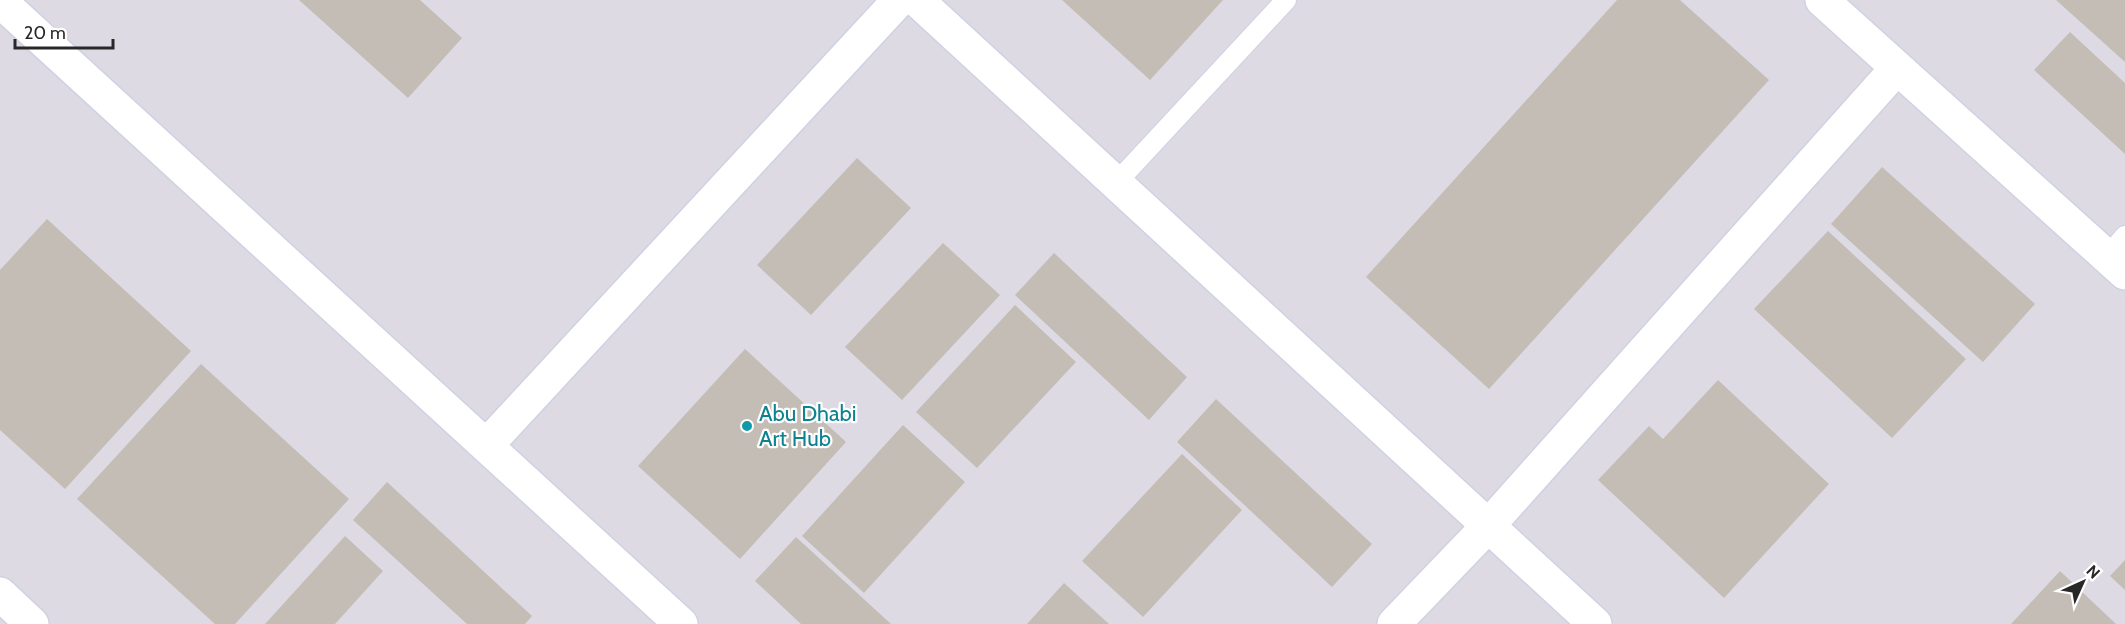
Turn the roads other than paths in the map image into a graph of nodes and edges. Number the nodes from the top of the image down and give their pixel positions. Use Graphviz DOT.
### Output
graph roads {
  1 [pos="899,0"];
  2 [pos="917,0"];
  3 [pos="1286,0"];
  4 [pos="1822,0"];
  5 [pos="0,1"];
  6 [pos="1897,68"];
  7 [pos="1116,183"];
  8 [pos="2119,255"];
  9 [pos="486,446"];
  10 [pos="1489,525"];
  11 [pos="0,594"];
  12 [pos="32,624"];
  13 [pos="681,624"];
  14 [pos="1394,624"];
  15 [pos="1595,624"];
  1 -- 9 [label="street"];
  2 -- 7 [label="street"];
  3 -- 7 [label="lane"];
  4 -- 6 [label="street"];
  5 -- 9 [label="street"];
  6 -- 8 [label="street"];
  6 -- 10 [label="street"];
  7 -- 10 [label="street"];
  9 -- 13 [label="street"];
  10 -- 14 [label="street"];
  10 -- 15 [label="street"];
  11 -- 12 [label="street"];
}
